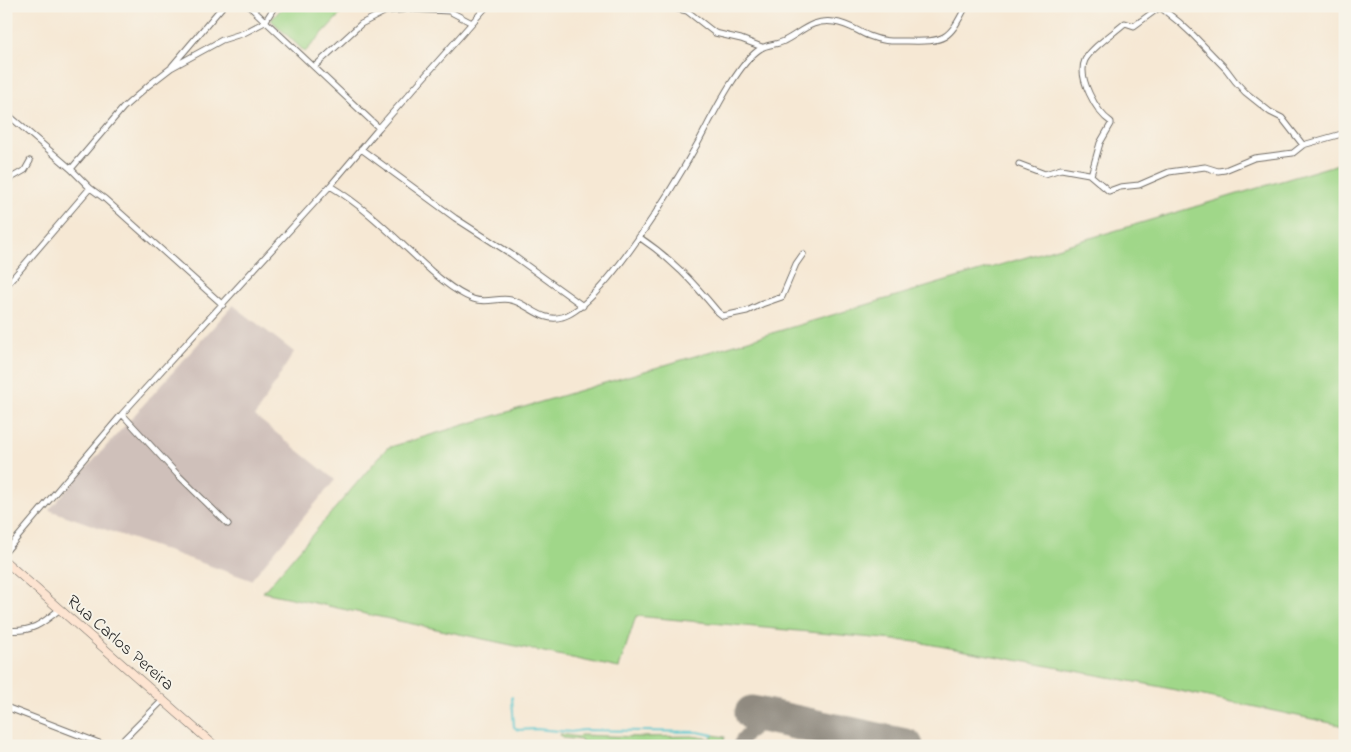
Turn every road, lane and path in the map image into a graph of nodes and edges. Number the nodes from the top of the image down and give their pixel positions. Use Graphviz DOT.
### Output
graph roads {
  1 [pos="223,6"];
  2 [pos="249,6"];
  3 [pos="274,6"];
  4 [pos="487,6"];
  5 [pos="666,6"];
  6 [pos="966,6"];
  7 [pos="265,22"];
  8 [pos="472,22"];
  9 [pos="762,47"];
  10 [pos="314,67"];
  11 [pos="170,68"];
  12 [pos="6,113"];
  13 [pos="379,128"];
  14 [pos="1345,133"];
  15 [pos="1303,145"];
  16 [pos="361,149"];
  17 [pos="30,161"];
  18 [pos="1019,164"];
  19 [pos="71,169"];
  20 [pos="1091,175"];
  21 [pos="6,181"];
  22 [pos="330,186"];
  23 [pos="90,188"];
  24 [pos="639,237"];
  25 [pos="803,254"];
  26 [pos="6,286"];
  27 [pos="223,305"];
  28 [pos="583,306"];
  29 [pos="122,414"];
  30 [pos="228,524"];
  31 [pos="6,551"];
  32 [pos="6,562"];
  33 [pos="60,609"];
  34 [pos="6,630"];
  35 [pos="164,700"];
  36 [pos="6,708"];
  37 [pos="107,746"];
  38 [pos="117,746"];
  39 [pos="215,746"];
  1 -- 11 [label="street"];
  2 -- 7 [label="street"];
  3 -- 7 [label="street"];
  4 -- 8 [label="street"];
  5 -- 9 [label="street"];
  6 -- 9 [label="street"];
  7 -- 10 [label="street"];
  7 -- 11 [label="street"];
  8 -- 10 [label="street"];
  8 -- 13 [label="street"];
  9 -- 24 [label="street"];
  10 -- 13 [label="street"];
  11 -- 19 [label="street"];
  12 -- 19 [label="street"];
  13 -- 16 [label="street"];
  14 -- 15 [label="street"];
  15 -- 20 [label="street"];
  15 -- 20 [label="street"];
  16 -- 22 [label="street"];
  16 -- 28 [label="street"];
  17 -- 21 [label="street"];
  18 -- 20 [label="street"];
  19 -- 23 [label="street"];
  22 -- 27 [label="street"];
  22 -- 28 [label="street"];
  23 -- 26 [label="street"];
  23 -- 27 [label="street"];
  24 -- 25 [label="street"];
  24 -- 28 [label="street"];
  27 -- 29 [label="street"];
  29 -- 30 [label="street"];
  29 -- 31 [label="street"];
  32 -- 33 [label="main road, Rua Carlos Pereira"];
  33 -- 34 [label="street"];
  33 -- 35 [label="main road, Rua Carlos Pereira"];
  35 -- 38 [label="street"];
  35 -- 39 [label="main road, Rua Carlos Pereira"];
  36 -- 37 [label="street"];
}
